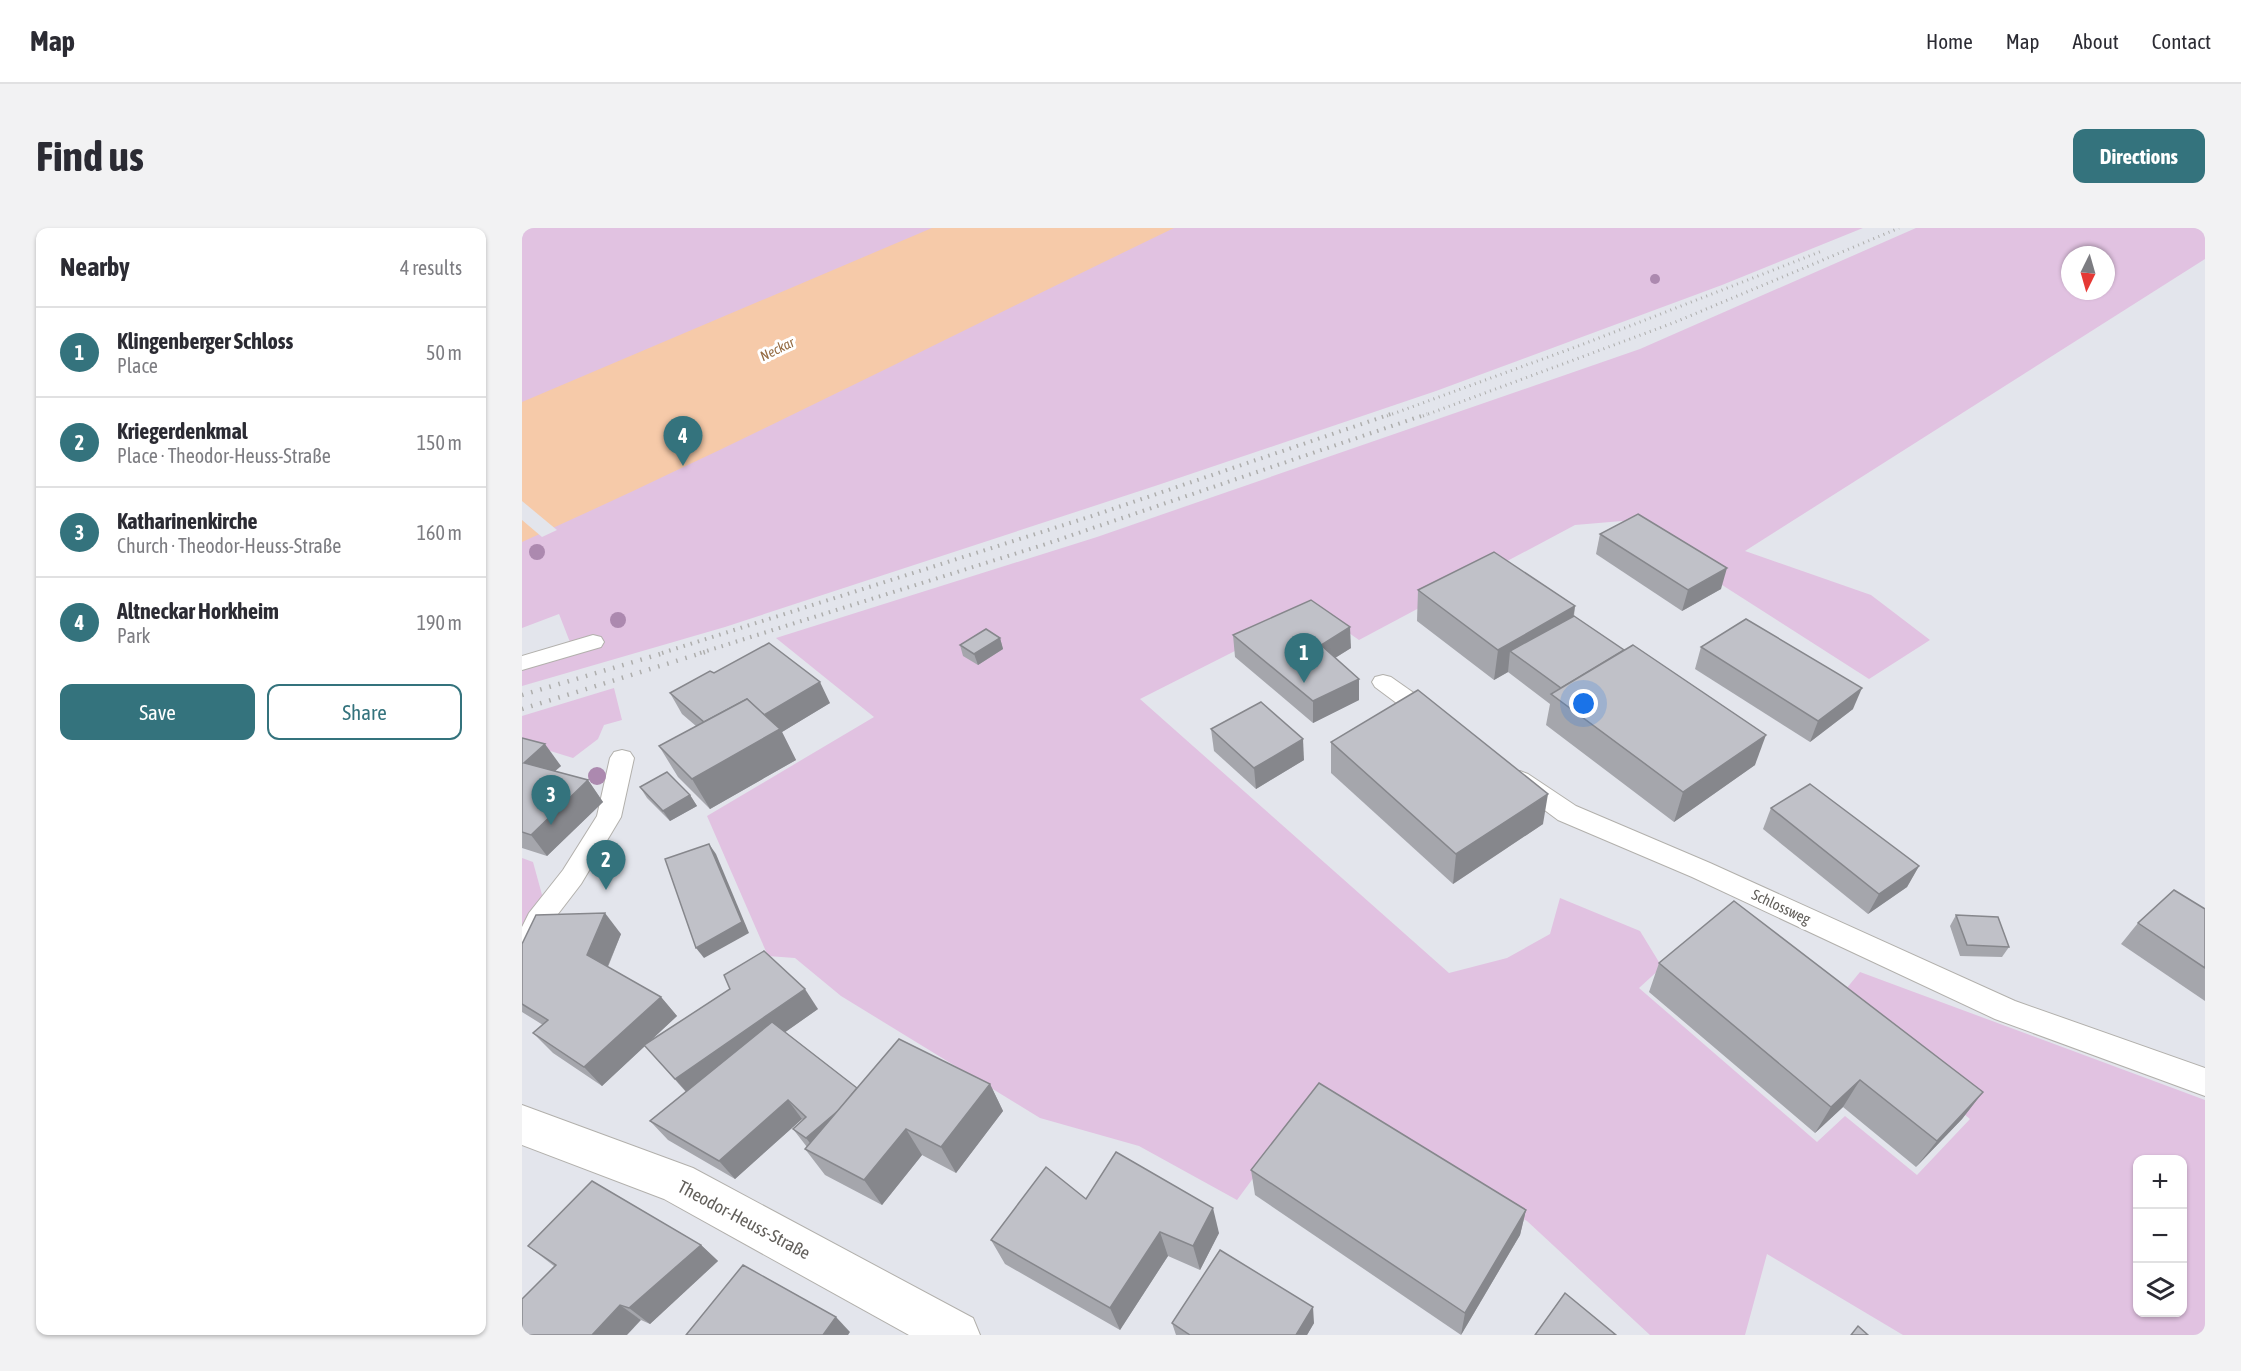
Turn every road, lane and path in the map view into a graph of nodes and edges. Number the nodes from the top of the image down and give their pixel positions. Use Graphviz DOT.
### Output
graph roads {
  1 [pos="592,642"];
  2 [pos="522,663"];
  3 [pos="1383,682"];
  4 [pos="1451,730"];
  5 [pos="622,758"];
  6 [pos="1499,765"];
  7 [pos="522,955"];
  8 [pos="2205,1082"];
  9 [pos="522,1125"];
  10 [pos="956,1335"];
  1 -- 2 [label="lane"];
  3 -- 4 [label="lane"];
  5 -- 7 [label="lane"];
  6 -- 8 [label="lane, Schlossweg"];
  9 -- 10 [label="main road, Theodor-Heuss-Straße"];
}
